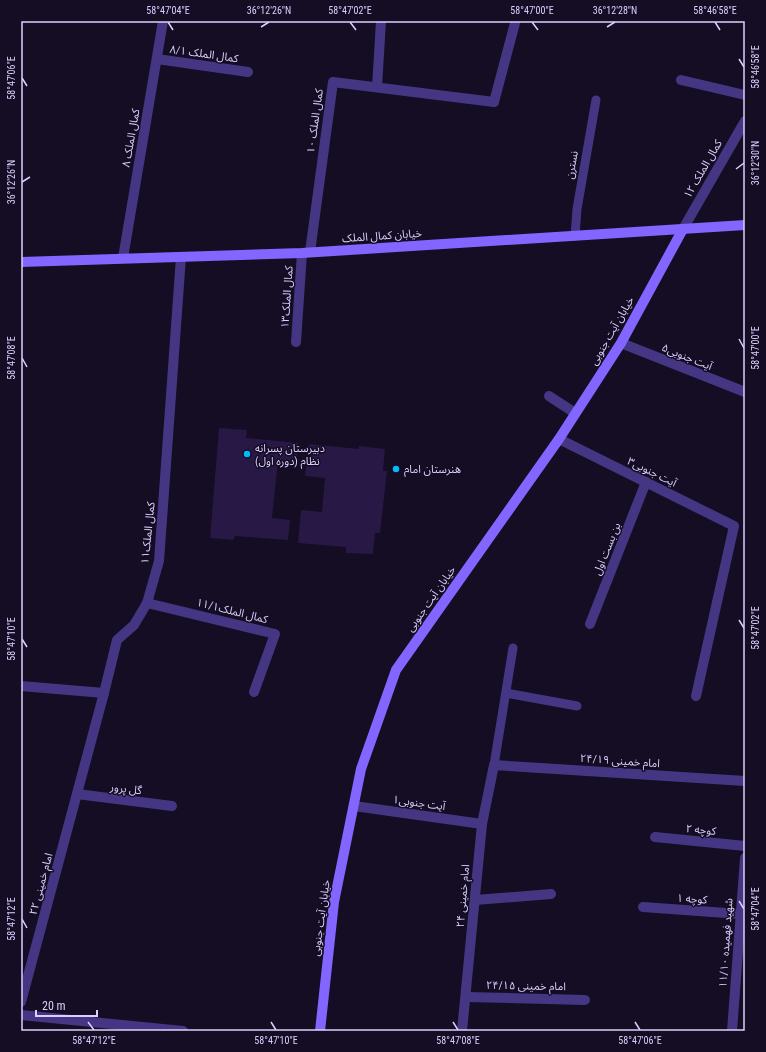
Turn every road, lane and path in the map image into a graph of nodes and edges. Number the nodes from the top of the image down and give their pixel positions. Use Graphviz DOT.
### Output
graph roads {
  1 [pos="163,21"];
  2 [pos="381,21"];
  3 [pos="515,23"];
  4 [pos="157,59"];
  5 [pos="248,72"];
  6 [pos="681,80"];
  7 [pos="377,87"];
  8 [pos="745,95"];
  9 [pos="596,100"];
  10 [pos="745,121"];
  11 [pos="745,225"];
  12 [pos="683,229"];
  13 [pos="574,236"];
  14 [pos="306,252"];
  15 [pos="181,256"];
  16 [pos="123,258"];
  17 [pos="21,262"];
  18 [pos="296,342"];
  19 [pos="621,343"];
  20 [pos="745,392"];
  21 [pos="549,396"];
  22 [pos="575,413"];
  23 [pos="559,439"];
  24 [pos="646,482"];
  25 [pos="148,603"];
  26 [pos="590,624"];
  27 [pos="513,648"];
  28 [pos="21,686"];
  29 [pos="254,692"];
  30 [pos="104,693"];
  31 [pos="506,693"];
  32 [pos="696,696"];
  33 [pos="577,706"];
  34 [pos="494,765"];
  35 [pos="745,781"];
  36 [pos="77,794"];
  37 [pos="172,806"];
  38 [pos="354,806"];
  39 [pos="482,824"];
  40 [pos="655,837"];
  41 [pos="745,846"];
  42 [pos="745,858"];
  43 [pos="551,894"];
  44 [pos="474,900"];
  45 [pos="643,908"];
  46 [pos="740,914"];
  47 [pos="466,997"];
  48 [pos="585,1000"];
  49 [pos="21,1002"];
  50 [pos="21,1015"];
  51 [pos="183,1031"];
  52 [pos="320,1031"];
  53 [pos="462,1031"];
  54 [pos="732,1031"];
  1 -- 4 [label="street, کمال الملک ۸"];
  2 -- 7 [label="street"];
  3 -- 7 [label="street, کمال الملک ۱۰"];
  4 -- 5 [label="street, کمال الملک ۸/۱"];
  4 -- 16 [label="street, کمال الملک ۸"];
  6 -- 8 [label="street"];
  7 -- 14 [label="street, کمال الملک ۱۰"];
  9 -- 13 [label="lane, نسترن"];
  10 -- 12 [label="street, کمال الملک ۱۲"];
  11 -- 12 [label="street, خیابان کمال الملک"];
  12 -- 13 [label="street, خیابان کمال الملک"];
  12 -- 19 [label="street, خیابان آیت جنوبی"];
  13 -- 14 [label="street, خیابان کمال الملک"];
  14 -- 15 [label="street, خیابان کمال الملک"];
  14 -- 18 [label="street, کمال الملک۱۳"];
  15 -- 16 [label="street, خیابان کمال الملک"];
  15 -- 25 [label="street, کمال الملک۱۱"];
  16 -- 17 [label="street, خیابان کمال الملک"];
  19 -- 20 [label="street, آیت جنوبی۵"];
  19 -- 22 [label="street, خیابان آیت جنوبی"];
  21 -- 22 [label="street"];
  22 -- 23 [label="street, خیابان آیت جنوبی"];
  23 -- 24 [label="street, آیت جنوبی۳"];
  23 -- 38 [label="street, خیابان آیت جنوبی"];
  24 -- 26 [label="street, بن بست اول"];
  24 -- 32 [label="street, آیت جنوبی۳"];
  25 -- 29 [label="street, کمال الملک۱۱/۱"];
  25 -- 30 [label="street, کمال الملک۱۱"];
  27 -- 31 [label="lane"];
  28 -- 30 [label="street"];
  30 -- 36 [label="street, کمال الملک۱۱"];
  31 -- 33 [label="lane"];
  31 -- 34 [label="lane"];
  34 -- 35 [label="street, امام خمینی ۲۴/۱۹"];
  34 -- 39 [label="street, امام خمینی ۲۴"];
  36 -- 37 [label="street, گل پرور"];
  36 -- 49 [label="street, امام خمینی ۲۲"];
  38 -- 39 [label="street, آیت جنوبی۱"];
  38 -- 52 [label="street, خیابان آیت جنوبی"];
  39 -- 44 [label="street, امام خمینی ۲۴"];
  40 -- 41 [label="street, کوچه ۲"];
  42 -- 46 [label="street, شهید فهمیده ۱۱/۱۰"];
  43 -- 44 [label="street"];
  44 -- 47 [label="street, امام خمینی ۲۴"];
  45 -- 46 [label="street, کوچه ۱"];
  46 -- 54 [label="street, شهید فهمیده ۱۱/۱۰"];
  47 -- 48 [label="street, امام خمینی ۲۴/۱۵"];
  47 -- 53 [label="street, امام خمینی ۲۴"];
  50 -- 51 [label="street"];
}
